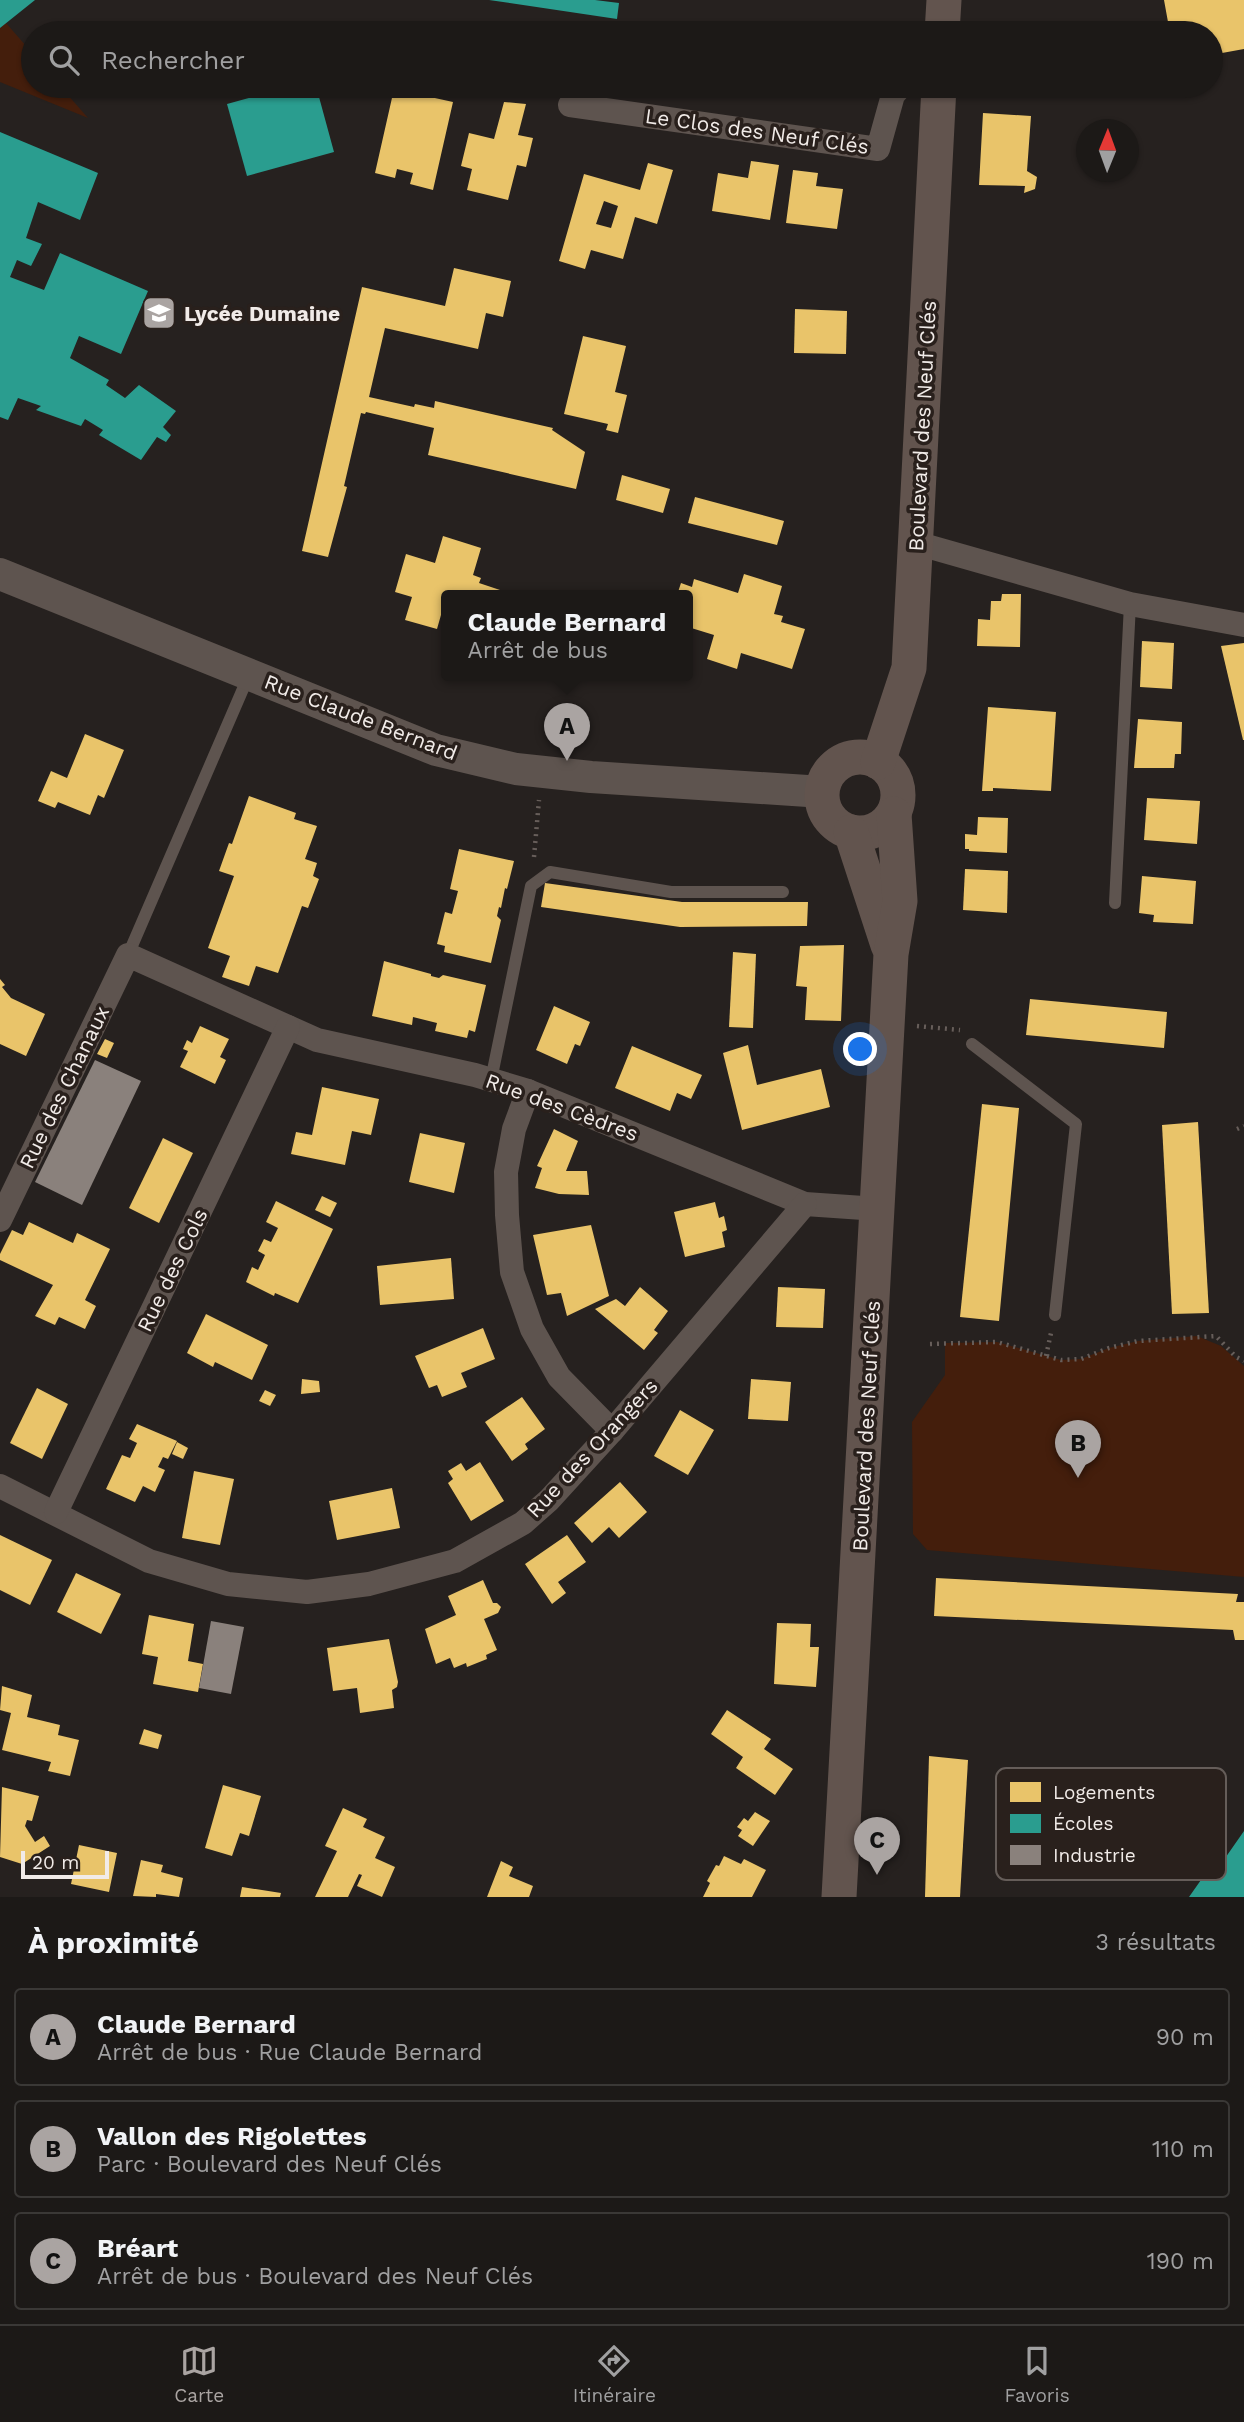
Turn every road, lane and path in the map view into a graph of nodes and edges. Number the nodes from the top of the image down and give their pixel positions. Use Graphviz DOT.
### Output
graph roads {
  1 [pos="944,0"];
  2 [pos="943,21"];
  3 [pos="892,98"];
  4 [pos="938,98"];
  5 [pos="570,105"];
  6 [pos="916,543"];
  7 [pos="0,574"];
  8 [pos="1130,604"];
  9 [pos="1244,625"];
  10 [pos="249,675"];
  11 [pos="878,762"];
  12 [pos="542,771"];
  13 [pos="823,792"];
  14 [pos="894,814"];
  15 [pos="851,832"];
  16 [pos="531,886"];
  17 [pos="783,892"];
  18 [pos="1115,903"];
  19 [pos="891,954"];
  20 [pos="128,955"];
  21 [pos="917,1026"];
  22 [pos="288,1027"];
  23 [pos="963,1031"];
  24 [pos="972,1044"];
  25 [pos="491,1080"];
  26 [pos="528,1091"];
  27 [pos="1244,1126"];
  28 [pos="1237,1129"];
  29 [pos="805,1204"];
  30 [pos="878,1209"];
  31 [pos="0,1220"];
  32 [pos="1055,1314"];
  33 [pos="930,1343"];
  34 [pos="1244,1361"];
  35 [pos="612,1432"];
  36 [pos="0,1486"];
  37 [pos="56,1512"];
  38 [pos="839,1897"];
  1 -- 2 [label="main road"];
  3 -- 5 [label="street, Le Clos des Neuf Clés"];
  4 -- 6 [label="main road, Boulevard des Neuf Clés"];
  6 -- 8 [label="street"];
  6 -- 11 [label="main road, Boulevard des Neuf Clés"];
  7 -- 10 [label="street, Rue Claude Bernard"];
  8 -- 9 [label="street"];
  8 -- 18 [label="lane"];
  10 -- 12 [label="street, Rue Claude Bernard"];
  10 -- 20 [label="lane"];
  11 -- 13 [label="main road"];
  11 -- 14 [label="main road"];
  12 -- 13 [label="street, Rue Claude Bernard"];
  12 -- 16 [label="path"];
  13 -- 15 [label="main road"];
  14 -- 15 [label="main road"];
  14 -- 19 [label="main road, Boulevard des Neuf Clés"];
  15 -- 19 [label="main road, Boulevard des Neuf Clés"];
  16 -- 17 [label="lane"];
  16 -- 25 [label="lane"];
  19 -- 30 [label="main road, Boulevard des Neuf Clés"];
  20 -- 22 [label="street, Rue des Cèdres"];
  20 -- 31 [label="street, Rue des Chanaux"];
  21 -- 23 [label="path"];
  22 -- 25 [label="street, Rue des Cèdres"];
  22 -- 37 [label="street, Rue des Cols"];
  24 -- 32 [label="lane"];
  25 -- 26 [label="street, Rue des Cèdres"];
  26 -- 29 [label="street, Rue des Cèdres"];
  26 -- 35 [label="street"];
  27 -- 28 [label="path"];
  29 -- 30 [label="street, Rue des Cèdres"];
  29 -- 35 [label="street, Rue des Orangers"];
  30 -- 38 [label="main road, Boulevard des Neuf Clés"];
  33 -- 34 [label="path"];
  35 -- 37 [label="street, Rue des Orangers"];
  36 -- 37 [label="street, Rue des Orangers"];
}
